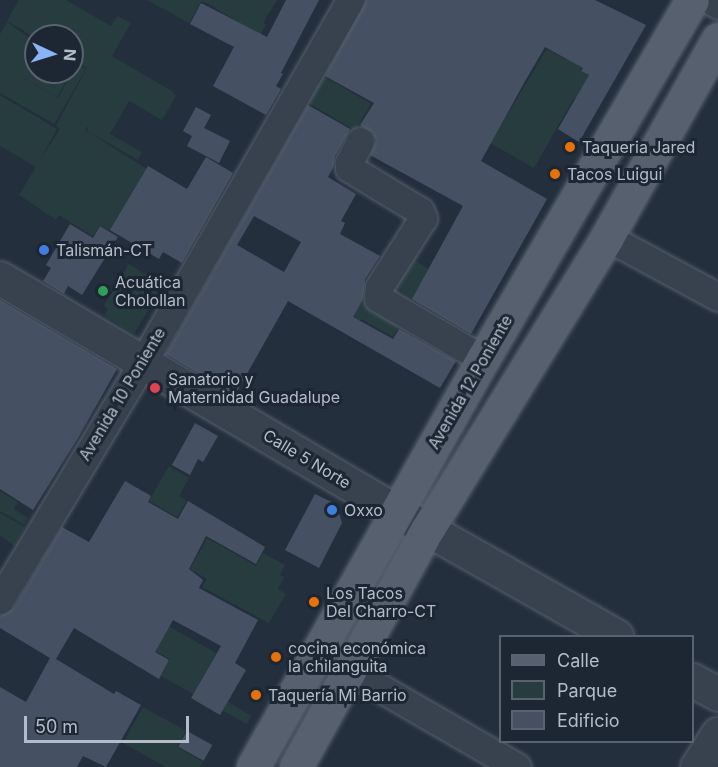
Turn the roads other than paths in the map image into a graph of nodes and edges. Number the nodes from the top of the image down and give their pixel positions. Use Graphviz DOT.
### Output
graph roads {
  1 [pos="350,0"];
  2 [pos="692,0"];
  3 [pos="710,0"];
  4 [pos="718,5"];
  5 [pos="718,39"];
  6 [pos="360,141"];
  7 [pos="607,237"];
  8 [pos="0,278"];
  9 [pos="718,297"];
  10 [pos="483,359"];
  11 [pos="143,362"];
  12 [pos="397,512"];
  13 [pos="427,530"];
  14 [pos="0,600"];
  15 [pos="614,635"];
  16 [pos="349,670"];
  17 [pos="694,681"];
  18 [pos="718,694"];
  19 [pos="718,734"];
  20 [pos="253,767"];
  21 [pos="296,767"];
  22 [pos="517,767"];
  23 [pos="697,767"];
  1 -- 11 [label="street, Avenida 10 Poniente"];
  2 -- 10 [label="main road, Avenida 12 Poniente"];
  3 -- 4 [label="street"];
  5 -- 7 [label="main road"];
  6 -- 10 [label="street"];
  7 -- 9 [label="street"];
  7 -- 13 [label="main road"];
  8 -- 11 [label="street, Calle 5 Norte"];
  10 -- 12 [label="main road, Avenida 12 Poniente"];
  11 -- 12 [label="street, Calle 5 Norte"];
  11 -- 14 [label="street, Avenida 10 Poniente"];
  12 -- 13 [label="street, Calle 5 Norte"];
  12 -- 20 [label="main road, Avenida 12 Poniente"];
  13 -- 15 [label="street, Calle 5 Norte"];
  13 -- 16 [label="main road"];
  16 -- 21 [label="main road"];
  16 -- 22 [label="street"];
  17 -- 18 [label="street"];
  19 -- 23 [label="street"];
}
